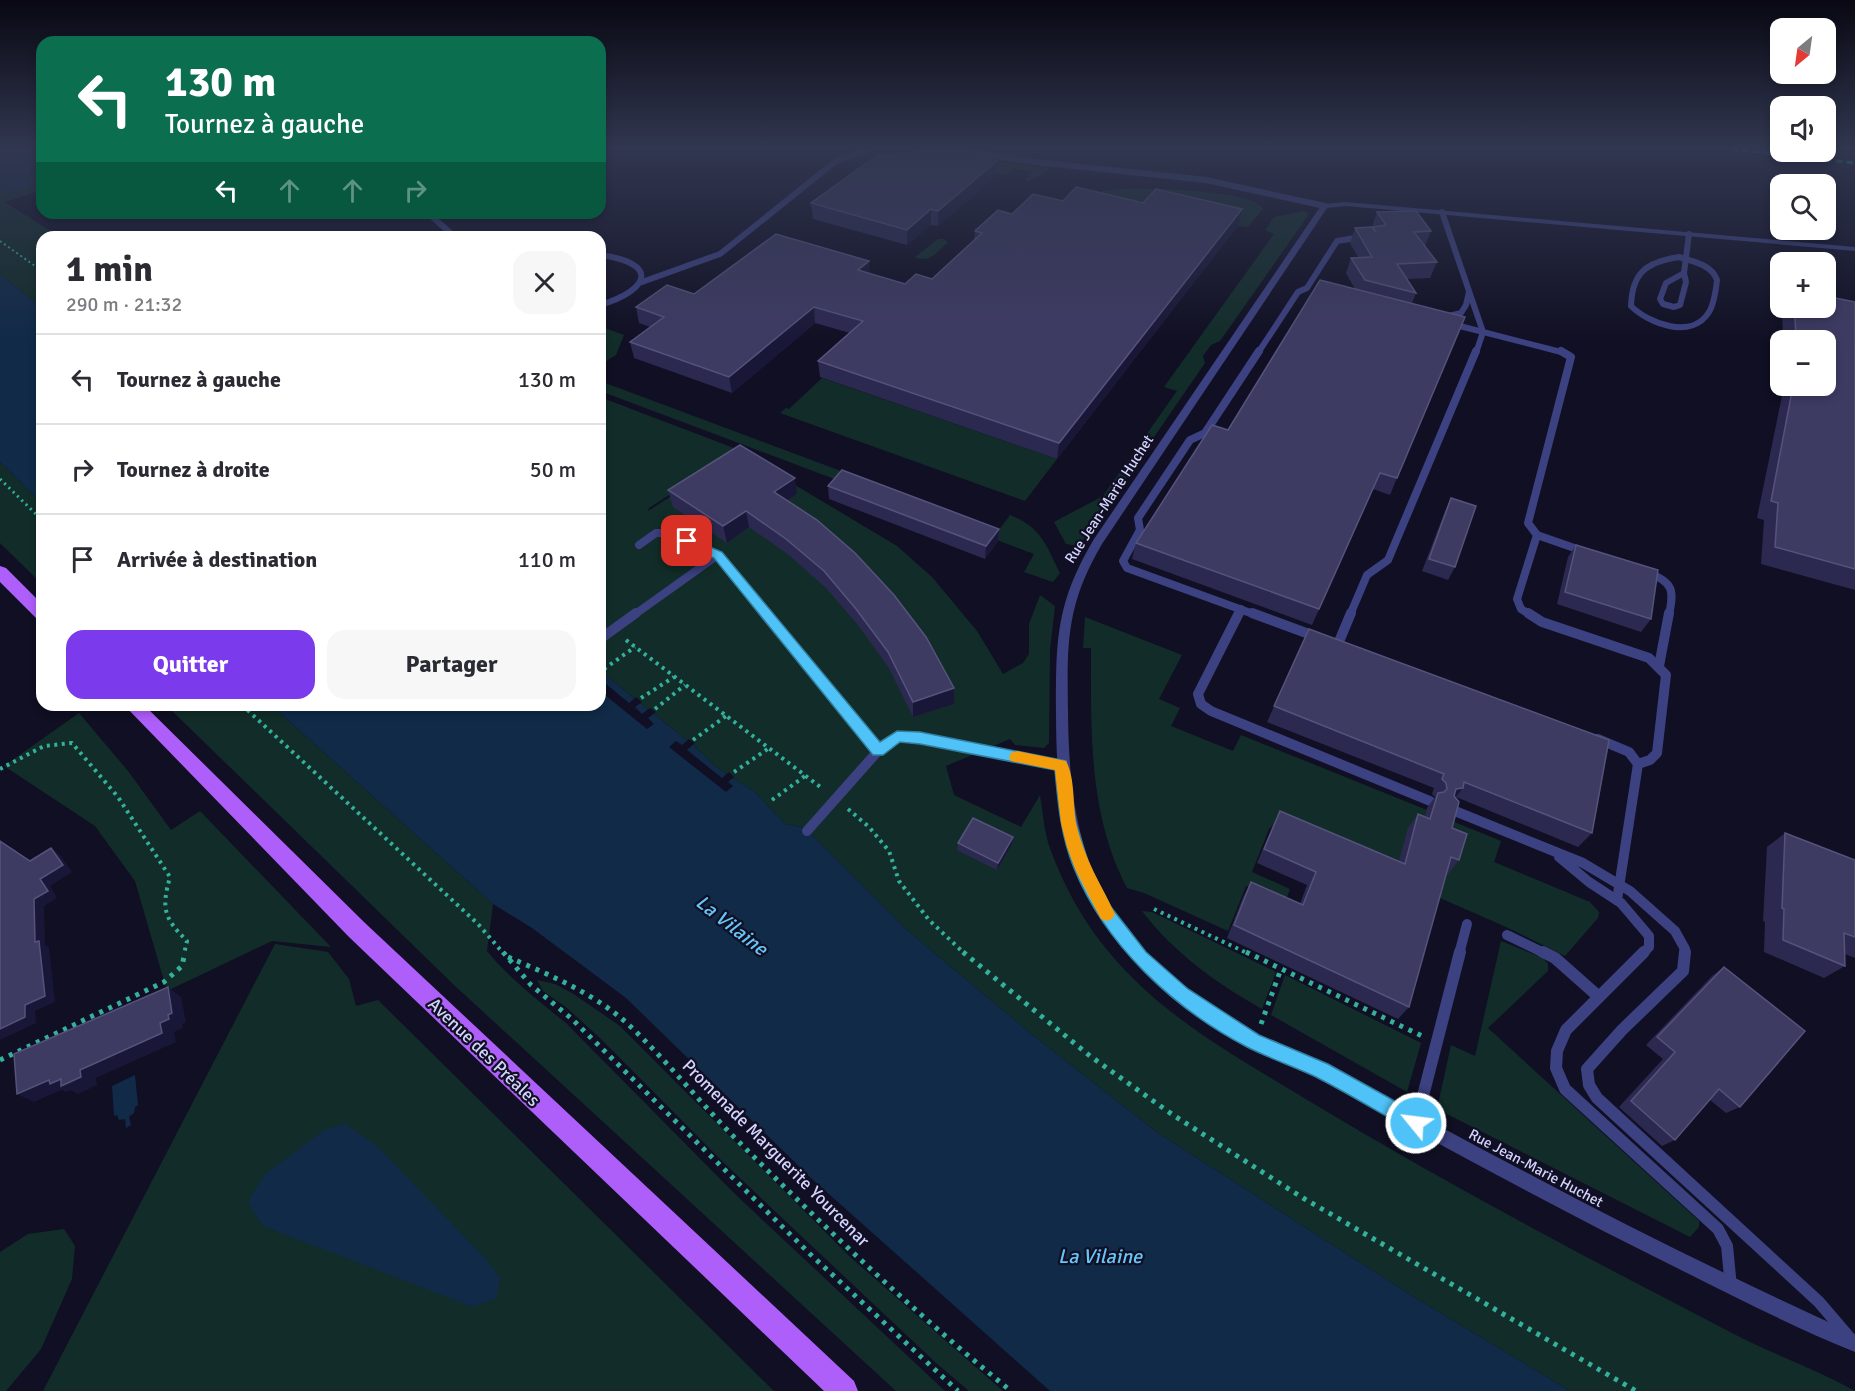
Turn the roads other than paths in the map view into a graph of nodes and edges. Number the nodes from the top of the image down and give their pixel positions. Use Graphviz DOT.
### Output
graph roads {
  1 [pos="770,214"];
  2 [pos="1320,214"];
  3 [pos="1443,214"];
  4 [pos="1463,214"];
  5 [pos="434,219"];
  6 [pos="448,231"];
  7 [pos="1689,234"];
  8 [pos="1367,237"];
  9 [pos="1855,249"];
  10 [pos="606,256"];
  11 [pos="1687,259"];
  12 [pos="1684,273"];
  13 [pos="642,282"];
  14 [pos="1307,288"];
  15 [pos="1318,290"];
  16 [pos="1469,292"];
  17 [pos="606,303"];
  18 [pos="1483,332"];
  19 [pos="1537,535"];
  20 [pos="639,545"];
  21 [pos="1592,554"];
  22 [pos="718,555"];
  23 [pos="1635,568"];
  24 [pos="0,572"];
  25 [pos="36,608"];
  26 [pos="1241,609"];
  27 [pos="606,635"];
  28 [pos="1338,644"];
  29 [pos="1349,648"];
  30 [pos="1659,666"];
  31 [pos="139,711"];
  32 [pos="1586,735"];
  33 [pos="878,750"];
  34 [pos="1638,764"];
  35 [pos="1061,765"];
  36 [pos="1430,801"];
  37 [pos="1450,809"];
  38 [pos="807,831"];
  39 [pos="1553,851"];
  40 [pos="1618,885"];
  41 [pos="1617,900"];
  42 [pos="1467,924"];
  43 [pos="1507,934"];
  44 [pos="1599,997"];
  45 [pos="1416,1123"];
  46 [pos="1731,1287"];
  47 [pos="1855,1342"];
  48 [pos="844,1391"];
  1 -- 13 [label="lane"];
  2 -- 35 [label="street, Rue Jean-Marie Huchet"];
  3 -- 16 [label="lane"];
  4 -- 7 [label="street"];
  5 -- 6 [label="lane"];
  7 -- 9 [label="street"];
  7 -- 11 [label="lane"];
  8 -- 14 [label="lane"];
  10 -- 13 [label="lane"];
  11 -- 11 [label="lane"];
  11 -- 12 [label="lane"];
  12 -- 12 [label="lane"];
  13 -- 17 [label="lane"];
  14 -- 15 [label="lane"];
  14 -- 26 [label="lane"];
  16 -- 18 [label="lane"];
  16 -- 18 [label="lane"];
  18 -- 19 [label="lane"];
  18 -- 28 [label="lane"];
  19 -- 21 [label="lane"];
  19 -- 30 [label="lane"];
  20 -- 22 [label="lane"];
  22 -- 27 [label="lane"];
  22 -- 33 [label="lane"];
  23 -- 30 [label="lane"];
  24 -- 25 [label="main road"];
  26 -- 28 [label="lane"];
  26 -- 36 [label="lane"];
  28 -- 29 [label="lane"];
  30 -- 34 [label="lane"];
  31 -- 48 [label="main road, Avenue des Préales"];
  32 -- 34 [label="lane"];
  33 -- 35 [label="lane"];
  33 -- 38 [label="lane"];
  34 -- 40 [label="lane"];
  35 -- 45 [label="street, Rue Jean-Marie Huchet"];
  37 -- 39 [label="lane"];
  39 -- 40 [label="lane"];
  39 -- 41 [label="lane"];
  40 -- 41 [label="lane"];
  40 -- 47 [label="lane"];
  41 -- 44 [label="lane"];
  42 -- 45 [label="lane"];
  43 -- 44 [label="lane"];
  44 -- 46 [label="lane"];
  45 -- 46 [label="street, Rue Jean-Marie Huchet"];
  46 -- 47 [label="street, Rue Jean-Marie Huchet"];
}
